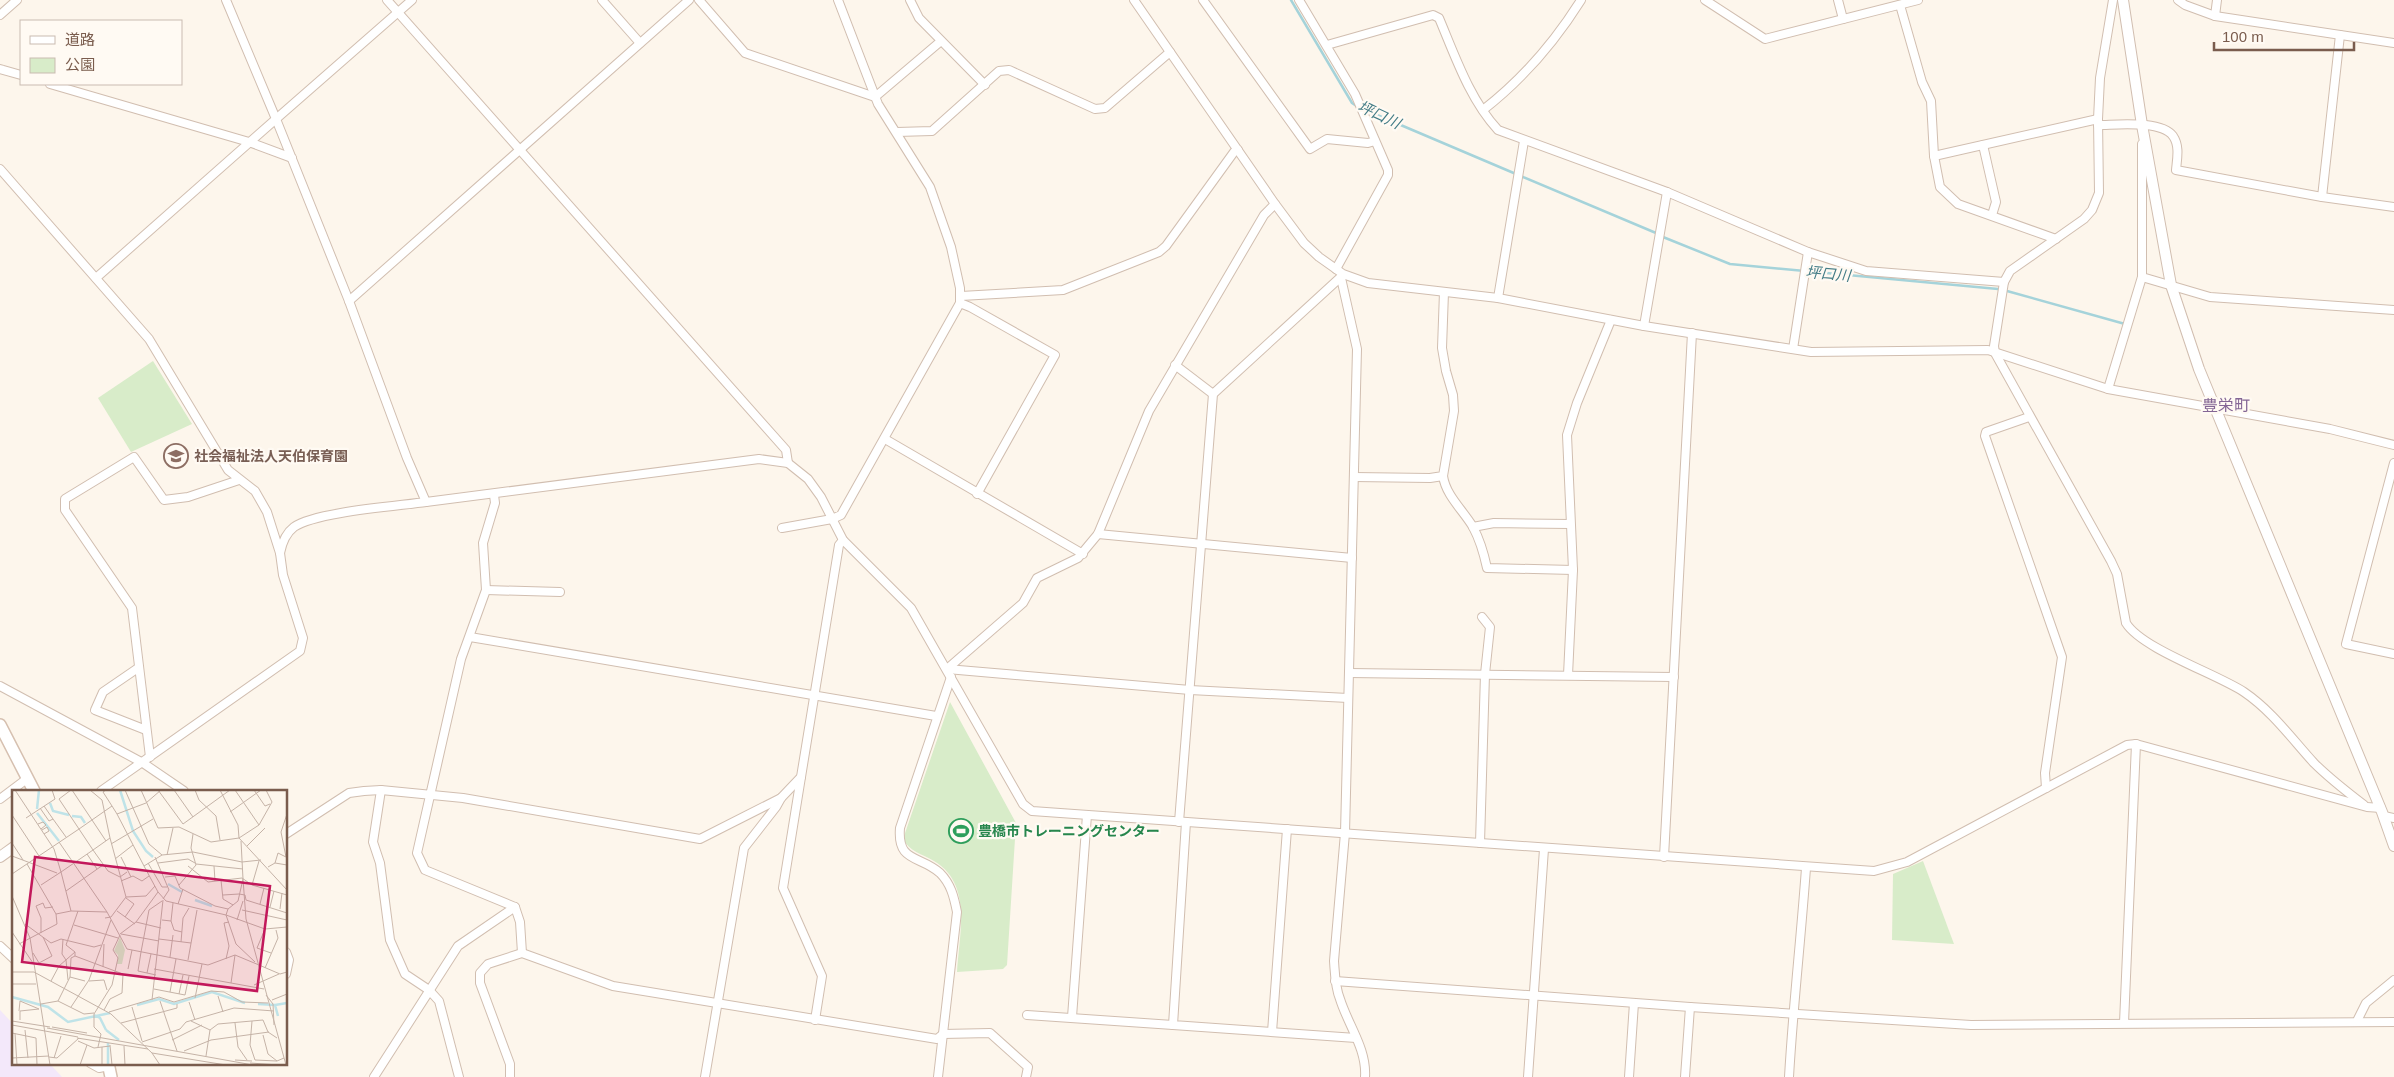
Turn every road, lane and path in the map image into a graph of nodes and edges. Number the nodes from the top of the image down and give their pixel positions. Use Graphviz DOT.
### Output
graph roads {
  1 [pos="17,0"];
  2 [pos="226,0"];
  3 [pos="388,0"];
  4 [pos="412,0"];
  5 [pos="602,0"];
  6 [pos="689,0"];
  7 [pos="699,0"];
  8 [pos="838,0"];
  9 [pos="910,0"];
  10 [pos="1134,0"];
  11 [pos="1203,0"];
  12 [pos="1298,0"];
  13 [pos="1581,0"];
  14 [pos="1705,0"];
  15 [pos="1838,0"];
  16 [pos="1918,0"];
  17 [pos="2113,0"];
  18 [pos="2123,0"];
  19 [pos="2178,0"];
  20 [pos="2217,0"];
  21 [pos="1900,5"];
  22 [pos="398,12"];
  23 [pos="0,15"];
  24 [pos="2215,16"];
  25 [pos="1843,19"];
  26 [pos="2340,35"];
  27 [pos="941,41"];
  28 [pos="640,43"];
  29 [pos="2394,43"];
  30 [pos="1327,45"];
  31 [pos="1170,52"];
  32 [pos="0,69"];
  33 [pos="20,75"];
  34 [pos="53,85"];
  35 [pos="985,85"];
  36 [pos="875,97"];
  37 [pos="1483,110"];
  38 [pos="276,119"];
  39 [pos="2098,122"];
  40 [pos="2142,125"];
  41 [pos="897,132"];
  42 [pos="1375,140"];
  43 [pos="1524,141"];
  44 [pos="249,142"];
  45 [pos="1983,145"];
  46 [pos="521,150"];
  47 [pos="1238,150"];
  48 [pos="1934,156"];
  49 [pos="292,158"];
  50 [pos="0,169"];
  51 [pos="1666,192"];
  52 [pos="2322,197"];
  53 [pos="1275,204"];
  54 [pos="2394,207"];
  55 [pos="1992,215"];
  56 [pos="2056,239"];
  57 [pos="1808,252"];
  58 [pos="1336,269"];
  59 [pos="1342,276"];
  60 [pos="2142,277"];
  61 [pos="96,278"];
  62 [pos="2004,282"];
  63 [pos="2171,285"];
  64 [pos="1444,292"];
  65 [pos="1498,298"];
  66 [pos="960,300"];
  67 [pos="349,301"];
  68 [pos="2394,310"];
  69 [pos="1610,320"];
  70 [pos="1644,326"];
  71 [pos="1692,333"];
  72 [pos="1793,349"];
  73 [pos="1996,353"];
  74 [pos="1175,365"];
  75 [pos="2108,390"];
  76 [pos="1213,394"];
  77 [pos="2217,410"];
  78 [pos="2029,417"];
  79 [pos="885,440"];
  80 [pos="2394,445"];
  81 [pos="788,463"];
  82 [pos="2394,463"];
  83 [pos="1443,476"];
  84 [pos="1354,477"];
  85 [pos="239,480"];
  86 [pos="977,494"];
  87 [pos="494,495"];
  88 [pos="426,502"];
  89 [pos="832,519"];
  90 [pos="1570,524"];
  91 [pos="1473,527"];
  92 [pos="782,528"];
  93 [pos="1098,534"];
  94 [pos="843,540"];
  95 [pos="1201,545"];
  96 [pos="280,553"];
  97 [pos="1083,554"];
  98 [pos="1352,558"];
  99 [pos="1573,570"];
  100 [pos="486,590"];
  101 [pos="560,592"];
  102 [pos="1482,617"];
  103 [pos="470,637"];
  104 [pos="2394,654"];
  105 [pos="138,668"];
  106 [pos="949,673"];
  107 [pos="1349,673"];
  108 [pos="1485,674"];
  109 [pos="1568,675"];
  110 [pos="1674,677"];
  111 [pos="0,686"];
  112 [pos="1190,690"];
  113 [pos="815,696"];
  114 [pos="1348,698"];
  115 [pos="936,716"];
  116 [pos="0,725"];
  117 [pos="146,730"];
  118 [pos="2136,744"];
  119 [pos="150,757"];
  120 [pos="143,763"];
  121 [pos="801,777"];
  122 [pos="28,778"];
  123 [pos="176,788"];
  124 [pos="2046,788"];
  125 [pos="34,790"];
  126 [pos="102,790"];
  127 [pos="381,790"];
  128 [pos="431,794"];
  129 [pos="781,798"];
  130 [pos="0,799"];
  131 [pos="2367,807"];
  132 [pos="2386,814"];
  133 [pos="1087,815"];
  134 [pos="1182,822"];
  135 [pos="1287,829"];
  136 [pos="288,833"];
  137 [pos="1344,833"];
  138 [pos="1480,843"];
  139 [pos="2394,846"];
  140 [pos="12,848"];
  141 [pos="1544,849"];
  142 [pos="0,857"];
  143 [pos="1664,857"];
  144 [pos="1806,868"];
  145 [pos="515,907"];
  146 [pos="0,946"];
  147 [pos="522,953"];
  148 [pos="12,957"];
  149 [pos="2394,980"];
  150 [pos="1335,981"];
  151 [pos="428,990"];
  152 [pos="1535,995"];
  153 [pos="718,1003"];
  154 [pos="1634,1003"];
  155 [pos="1690,1008"];
  156 [pos="1793,1013"];
  157 [pos="1027,1015"];
  158 [pos="1072,1017"];
  159 [pos="815,1020"];
  160 [pos="2357,1021"];
  161 [pos="2394,1022"];
  162 [pos="2124,1023"];
  163 [pos="1173,1024"];
  164 [pos="1272,1032"];
  165 [pos="943,1034"];
  166 [pos="1356,1038"];
  167 [pos="92,1064"];
  168 [pos="109,1069"];
  169 [pos="374,1077"];
  170 [pos="460,1077"];
  171 [pos="510,1077"];
  172 [pos="705,1077"];
  173 [pos="938,1077"];
  174 [pos="1026,1077"];
  175 [pos="1365,1077"];
  176 [pos="1528,1077"];
  177 [pos="1629,1077"];
  178 [pos="1685,1077"];
  179 [pos="1789,1077"];
  1 -- 23 [label="street"];
  2 -- 38 [label="street"];
  3 -- 22 [label="street"];
  4 -- 22 [label="street"];
  5 -- 28 [label="street"];
  6 -- 28 [label="street"];
  7 -- 36 [label="street"];
  8 -- 36 [label="street"];
  9 -- 27 [label="street"];
  10 -- 31 [label="street"];
  11 -- 42 [label="street"];
  12 -- 30 [label="street"];
  13 -- 37 [label="street"];
  14 -- 25 [label="street"];
  15 -- 25 [label="street"];
  16 -- 21 [label="street"];
  17 -- 39 [label="street"];
  18 -- 40 [label="street"];
  19 -- 24 [label="street"];
  20 -- 24 [label="street"];
  21 -- 25 [label="street"];
  21 -- 48 [label="street"];
  22 -- 38 [label="street"];
  22 -- 46 [label="street"];
  24 -- 26 [label="street"];
  26 -- 29 [label="street"];
  26 -- 52 [label="street"];
  27 -- 35 [label="street"];
  27 -- 36 [label="street"];
  28 -- 46 [label="street"];
  30 -- 37 [label="street"];
  30 -- 42 [label="street"];
  31 -- 35 [label="street"];
  31 -- 47 [label="street"];
  32 -- 33 [label="street"];
  34 -- 44 [label="street"];
  35 -- 41 [label="street"];
  36 -- 41 [label="street"];
  37 -- 43 [label="street"];
  38 -- 44 [label="street"];
  38 -- 49 [label="street"];
  39 -- 40 [label="street"];
  39 -- 45 [label="street"];
  39 -- 56 [label="street"];
  40 -- 52 [label="street"];
  40 -- 60 [label="street"];
  40 -- 63 [label="street"];
  41 -- 66 [label="street"];
  42 -- 58 [label="street"];
  43 -- 51 [label="street"];
  43 -- 65 [label="street"];
  44 -- 49 [label="street"];
  44 -- 61 [label="street"];
  45 -- 48 [label="street"];
  45 -- 55 [label="street"];
  46 -- 67 [label="street"];
  46 -- 81 [label="street"];
  47 -- 53 [label="street"];
  47 -- 66 [label="street"];
  48 -- 55 [label="street"];
  49 -- 67 [label="street"];
  50 -- 61 [label="street"];
  51 -- 57 [label="street"];
  51 -- 70 [label="street"];
  52 -- 54 [label="street"];
  53 -- 58 [label="street"];
  53 -- 74 [label="street"];
  55 -- 56 [label="street"];
  56 -- 62 [label="street"];
  57 -- 62 [label="street"];
  57 -- 72 [label="street"];
  58 -- 59 [label="street"];
  59 -- 64 [label="street"];
  59 -- 76 [label="street"];
  59 -- 84 [label="street"];
  60 -- 63 [label="street"];
  60 -- 75 [label="street"];
  61 -- 85 [label="street"];
  62 -- 73 [label="street"];
  63 -- 68 [label="street"];
  63 -- 77 [label="street"];
  64 -- 65 [label="street"];
  64 -- 83 [label="street"];
  65 -- 69 [label="street"];
  66 -- 79 [label="street"];
  66 -- 86 [label="street"];
  67 -- 88 [label="street"];
  69 -- 70 [label="street"];
  69 -- 90 [label="street"];
  70 -- 71 [label="street"];
  71 -- 72 [label="street"];
  71 -- 110 [label="street"];
  72 -- 73 [label="street"];
  73 -- 75 [label="street"];
  73 -- 78 [label="street"];
  74 -- 76 [label="street"];
  74 -- 93 [label="street"];
  75 -- 77 [label="street"];
  76 -- 95 [label="street"];
  77 -- 80 [label="street"];
  77 -- 132 [label="street"];
  78 -- 124 [label="street"];
  78 -- 131 [label="street"];
  79 -- 86 [label="street"];
  79 -- 89 [label="street"];
  81 -- 87 [label="street"];
  81 -- 89 [label="street"];
  82 -- 104 [label="street"];
  83 -- 84 [label="street"];
  83 -- 91 [label="street"];
  84 -- 98 [label="street"];
  85 -- 96 [label="street"];
  85 -- 105 [label="street"];
  86 -- 97 [label="street"];
  87 -- 88 [label="street"];
  87 -- 100 [label="street"];
  88 -- 96 [label="street"];
  89 -- 92 [label="street"];
  89 -- 94 [label="street"];
  90 -- 91 [label="street"];
  90 -- 99 [label="street"];
  91 -- 99 [label="street"];
  93 -- 95 [label="street"];
  93 -- 97 [label="street"];
  94 -- 106 [label="street"];
  94 -- 113 [label="street"];
  95 -- 98 [label="street"];
  95 -- 112 [label="street"];
  96 -- 119 [label="street"];
  97 -- 106 [label="street"];
  98 -- 107 [label="street"];
  99 -- 109 [label="street"];
  100 -- 101 [label="street"];
  100 -- 103 [label="street"];
  102 -- 108 [label="street"];
  103 -- 113 [label="street"];
  103 -- 128 [label="street"];
  105 -- 117 [label="street"];
  105 -- 117 [label="street"];
  106 -- 112 [label="street"];
  106 -- 115 [label="street"];
  106 -- 133 [label="street"];
  107 -- 108 [label="street"];
  107 -- 114 [label="street"];
  108 -- 109 [label="street"];
  108 -- 138 [label="street"];
  109 -- 110 [label="street"];
  110 -- 143 [label="street"];
  111 -- 120 [label="street"];
  112 -- 114 [label="street"];
  112 -- 134 [label="street"];
  113 -- 115 [label="street"];
  113 -- 121 [label="street"];
  114 -- 137 [label="street"];
  115 -- 165 [label="street"];
  116 -- 122 [label="main road"];
  117 -- 119 [label="street"];
  118 -- 124 [label="street"];
  118 -- 131 [label="street"];
  118 -- 162 [label="street"];
  119 -- 120 [label="street"];
  120 -- 123 [label="street"];
  120 -- 126 [label="street"];
  121 -- 129 [label="street"];
  121 -- 159 [label="street"];
  122 -- 125 [label="main road"];
  122 -- 130 [label="street"];
  124 -- 144 [label="street"];
  127 -- 128 [label="street"];
  127 -- 136 [label="street"];
  127 -- 151 [label="street"];
  128 -- 129 [label="street"];
  128 -- 145 [label="street"];
  129 -- 153 [label="street"];
  131 -- 132 [label="street"];
  132 -- 139 [label="street"];
  133 -- 134 [label="street"];
  133 -- 158 [label="street"];
  134 -- 135 [label="street"];
  134 -- 163 [label="street"];
  135 -- 137 [label="street"];
  135 -- 164 [label="street"];
  137 -- 138 [label="street"];
  137 -- 150 [label="street"];
  138 -- 141 [label="street"];
  140 -- 142 [label="street"];
  141 -- 143 [label="street"];
  141 -- 152 [label="street"];
  143 -- 144 [label="street"];
  144 -- 156 [label="street"];
  145 -- 147 [label="street"];
  145 -- 151 [label="street"];
  146 -- 148 [label="street"];
  147 -- 153 [label="street"];
  147 -- 171 [label="street"];
  149 -- 160 [label="street"];
  150 -- 152 [label="street"];
  150 -- 166 [label="street"];
  151 -- 169 [label="street"];
  151 -- 170 [label="street"];
  152 -- 154 [label="street"];
  152 -- 176 [label="street"];
  153 -- 159 [label="street"];
  153 -- 172 [label="street"];
  154 -- 155 [label="street"];
  154 -- 177 [label="street"];
  155 -- 156 [label="street"];
  155 -- 178 [label="street"];
  156 -- 162 [label="street"];
  156 -- 179 [label="street"];
  157 -- 158 [label="street"];
  158 -- 163 [label="street"];
  159 -- 165 [label="street"];
  160 -- 161 [label="street"];
  160 -- 162 [label="street"];
  163 -- 164 [label="street"];
  164 -- 166 [label="street"];
  165 -- 173 [label="street"];
  165 -- 174 [label="street"];
  166 -- 175 [label="street"];
  167 -- 168 [label="street"];
}
